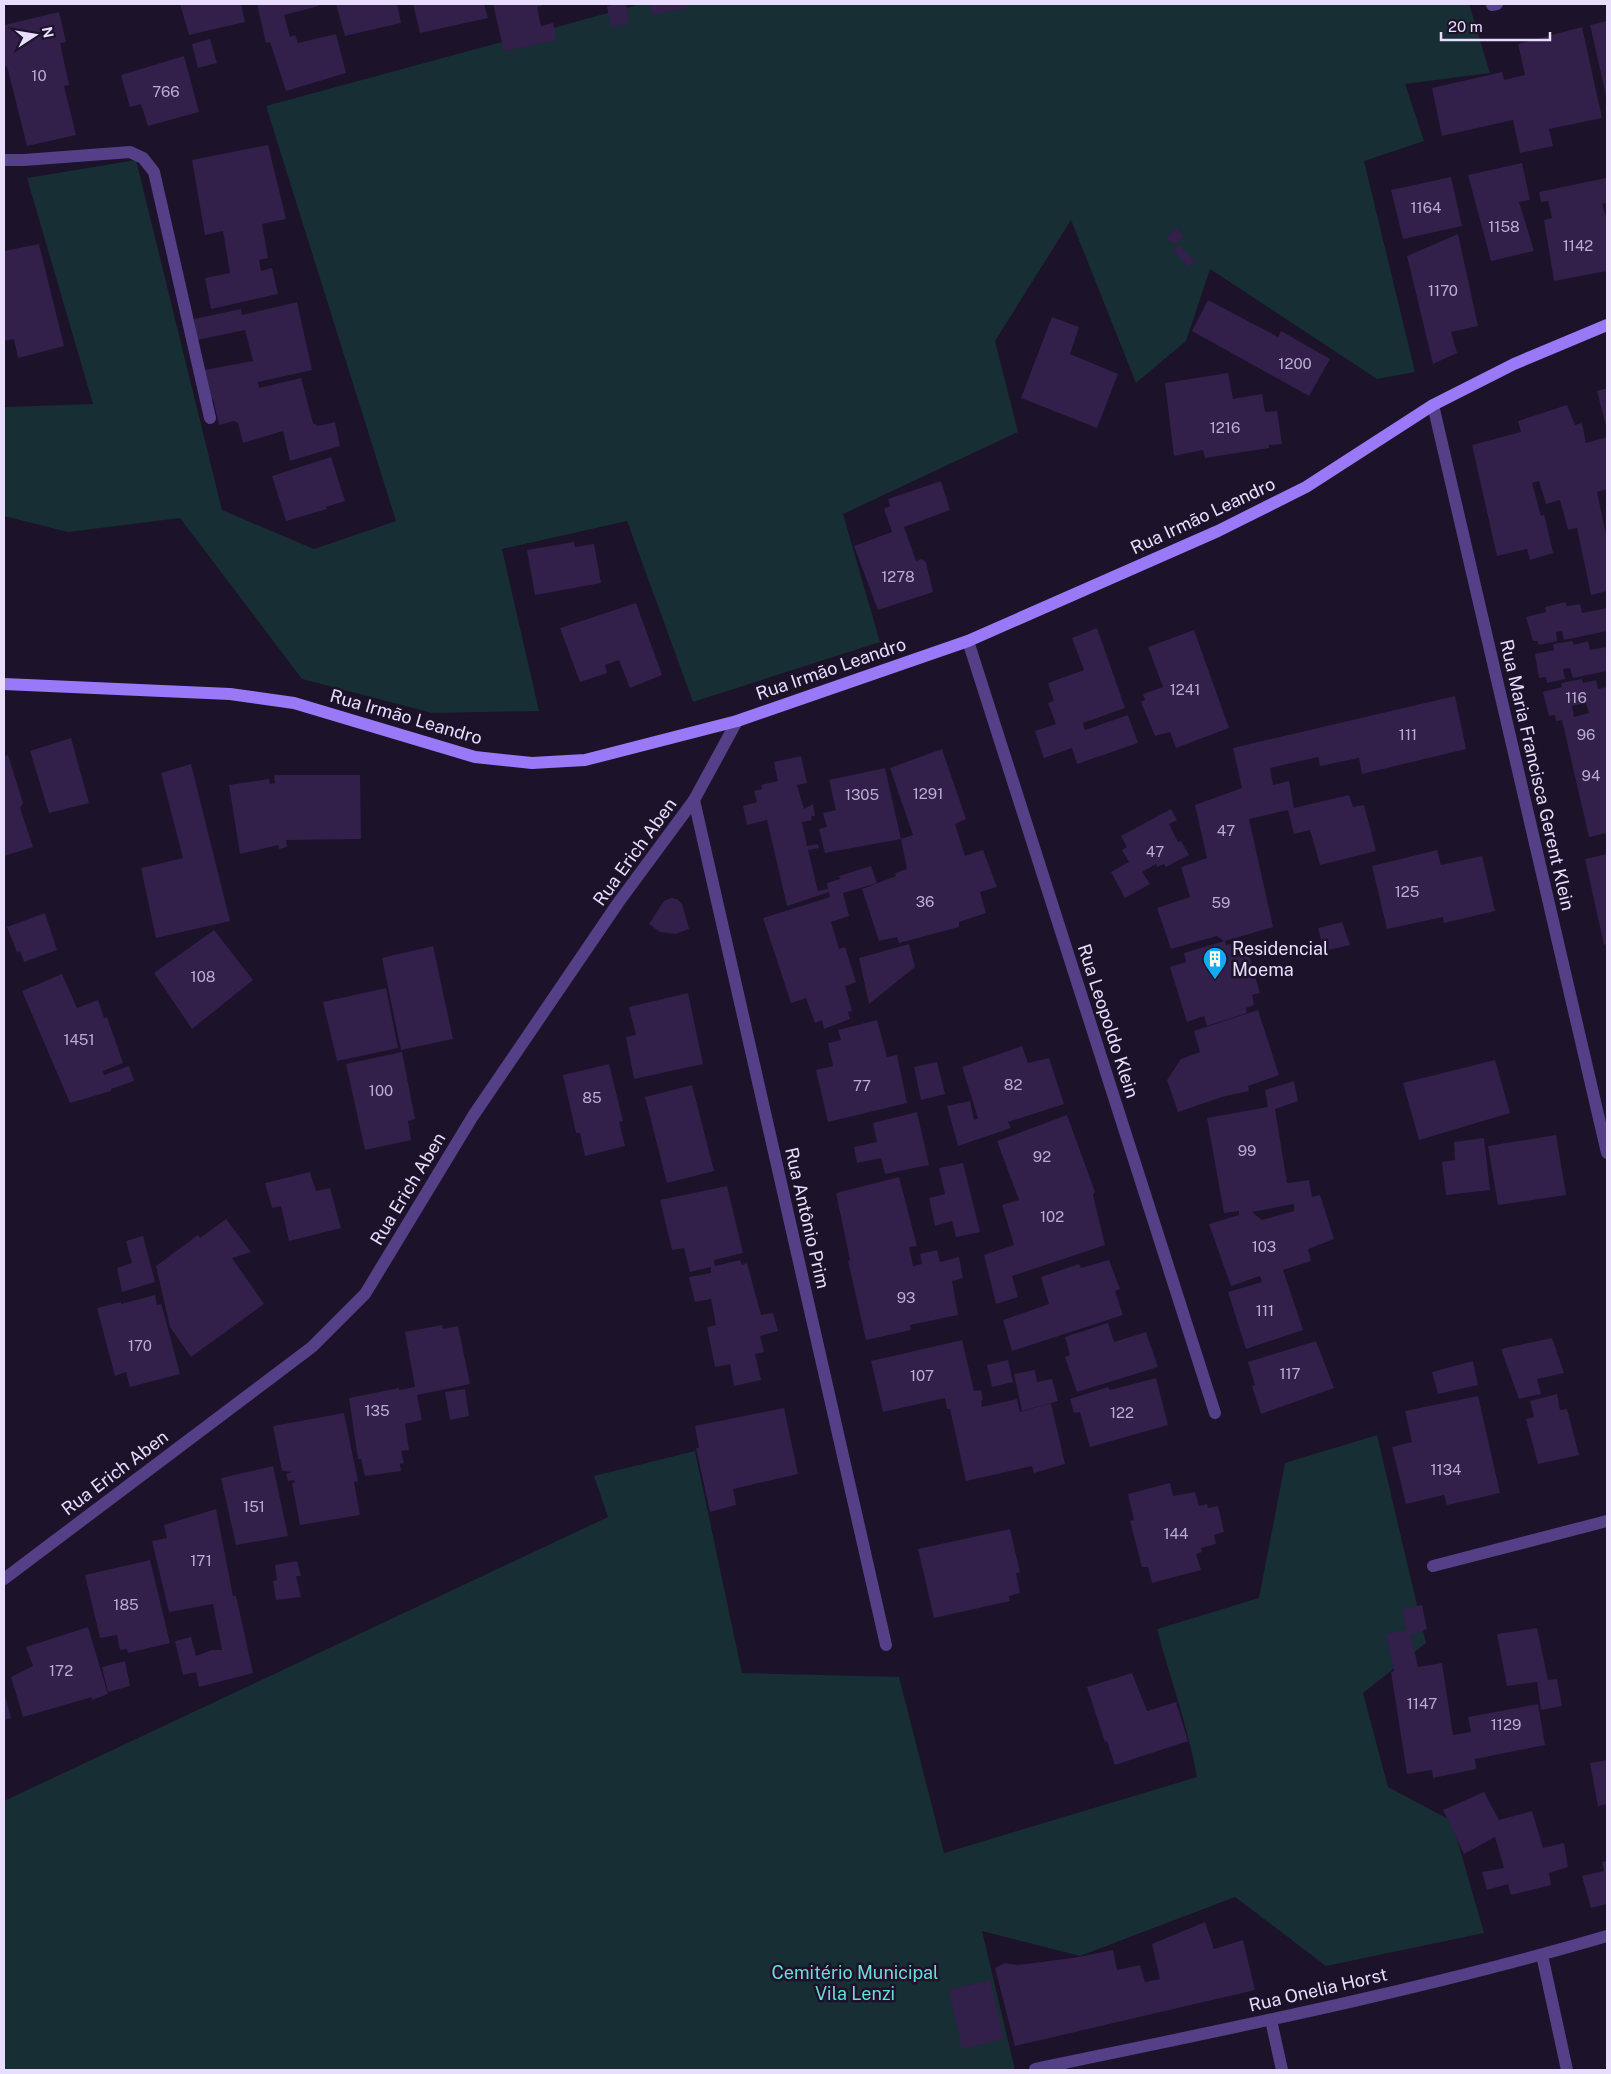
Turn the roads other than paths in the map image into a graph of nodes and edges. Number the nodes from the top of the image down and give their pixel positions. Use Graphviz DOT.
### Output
graph roads {
  1 [pos="4,160"];
  2 [pos="1607,325"];
  3 [pos="1433,405"];
  4 [pos="210,418"];
  5 [pos="968,641"];
  6 [pos="4,684"];
  7 [pos="737,721"];
  8 [pos="694,800"];
  9 [pos="1607,1152"];
  10 [pos="1214,1413"];
  11 [pos="1607,1521"];
  12 [pos="1433,1566"];
  13 [pos="4,1579"];
  14 [pos="886,1644"];
  15 [pos="1607,1936"];
  16 [pos="1542,1955"];
  17 [pos="1271,2020"];
  18 [pos="1035,2069"];
  19 [pos="1282,2070"];
  20 [pos="1567,2070"];
  1 -- 4 [label="street"];
  2 -- 3 [label="street, Rua Irmão Leandro"];
  3 -- 5 [label="street, Rua Irmão Leandro"];
  3 -- 9 [label="street, Rua Maria Francisca Gerent Klein"];
  5 -- 7 [label="street, Rua Irmão Leandro"];
  5 -- 10 [label="street, Rua Leopoldo Klein"];
  6 -- 7 [label="street, Rua Irmão Leandro"];
  7 -- 8 [label="street, Rua Erich Aben"];
  8 -- 13 [label="street, Rua Erich Aben"];
  8 -- 14 [label="street, Rua Antônio Prim"];
  11 -- 12 [label="street"];
  15 -- 16 [label="street, Rua Onelia Horst"];
  16 -- 17 [label="street, Rua Onelia Horst"];
  16 -- 20 [label="street"];
  17 -- 18 [label="street, Rua Onelia Horst"];
  17 -- 19 [label="street"];
}
